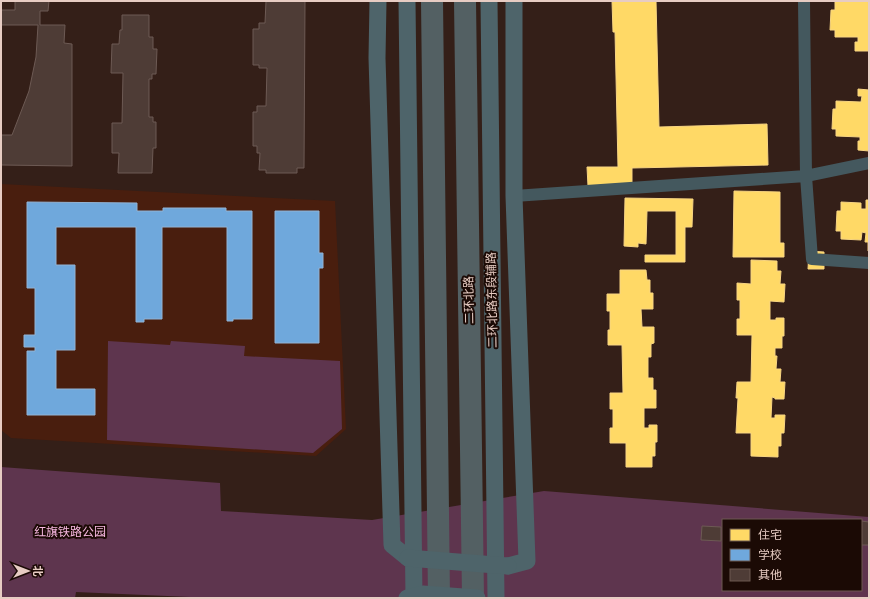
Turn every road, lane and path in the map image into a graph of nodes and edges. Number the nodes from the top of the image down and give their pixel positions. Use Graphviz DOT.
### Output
graph roads {
  1 [pos="378,1"];
  2 [pos="407,1"];
  3 [pos="432,1"];
  4 [pos="465,1"];
  5 [pos="488,1"];
  6 [pos="514,1"];
  7 [pos="804,1"];
  8 [pos="869,163"];
  9 [pos="806,176"];
  10 [pos="514,196"];
  11 [pos="869,263"];
  12 [pos="407,598"];
  13 [pos="414,598"];
  14 [pos="439,598"];
  15 [pos="473,598"];
  16 [pos="477,598"];
  17 [pos="496,598"];
  1 -- 10 [label="street, bridge"];
  2 -- 13 [label="street"];
  3 -- 14 [label="highway"];
  4 -- 15 [label="highway, 二环北路"];
  5 -- 17 [label="street, 二环北路东段辅路"];
  6 -- 10 [label="street"];
  7 -- 9 [label="street"];
  8 -- 9 [label="street"];
  9 -- 10 [label="street"];
  9 -- 11 [label="street"];
  12 -- 16 [label="street, bridge"];
}
